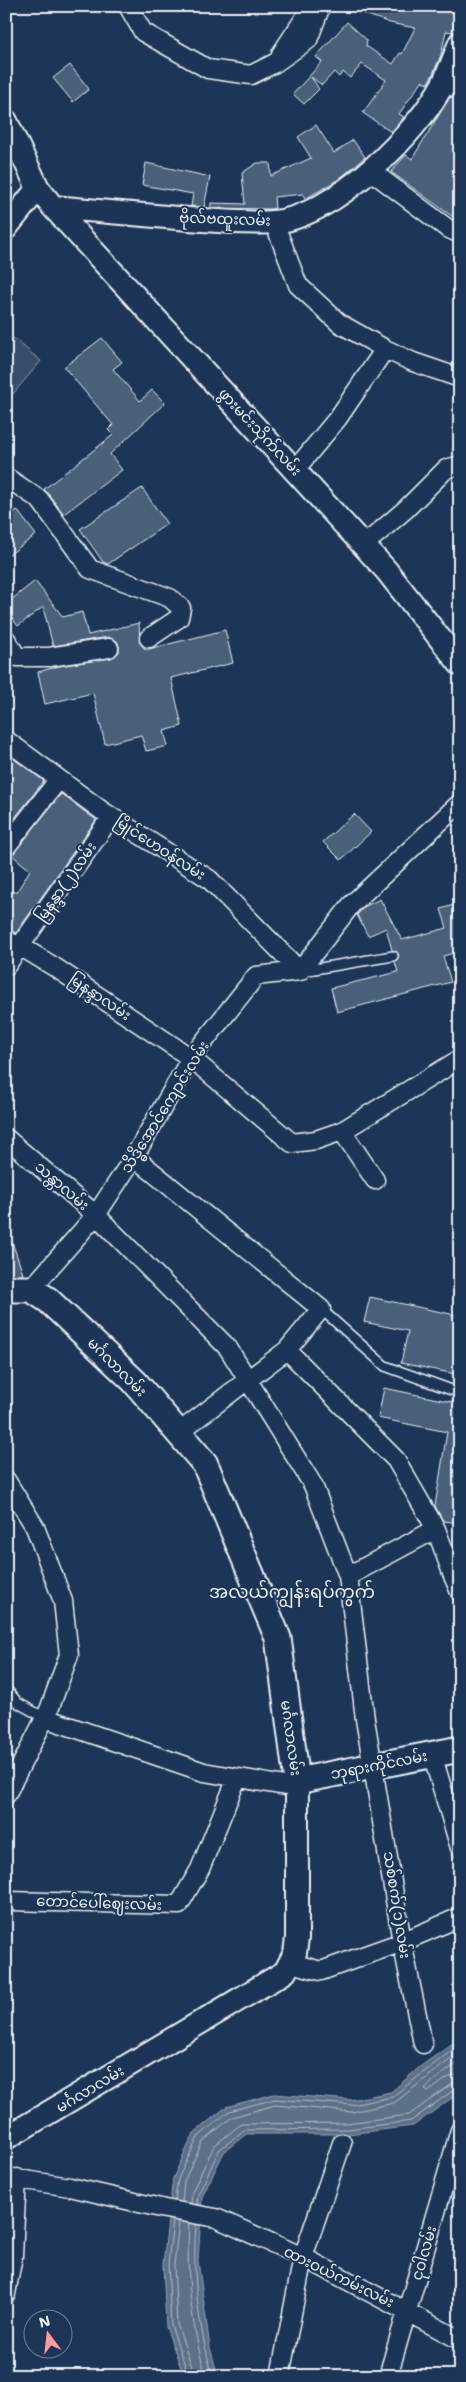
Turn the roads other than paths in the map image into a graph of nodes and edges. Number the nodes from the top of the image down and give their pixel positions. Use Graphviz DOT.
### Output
graph roads {
  1 [pos="128,6"];
  2 [pos="308,6"];
  3 [pos="321,6"];
  4 [pos="460,43"];
  5 [pos="275,63"];
  6 [pos="451,86"];
  7 [pos="6,121"];
  8 [pos="371,171"];
  9 [pos="38,188"];
  10 [pos="53,207"];
  11 [pos="274,222"];
  12 [pos="6,228"];
  13 [pos="460,234"];
  14 [pos="385,349"];
  15 [pos="460,378"];
  16 [pos="460,465"];
  17 [pos="295,470"];
  18 [pos="8,482"];
  19 [pos="364,546"];
  20 [pos="149,638"];
  21 [pos="6,639"];
  22 [pos="109,648"];
  23 [pos="460,664"];
  24 [pos="6,740"];
  25 [pos="59,779"];
  26 [pos="460,803"];
  27 [pos="111,817"];
  28 [pos="6,847"];
  29 [pos="13,944"];
  30 [pos="393,956"];
  31 [pos="6,966"];
  32 [pos="300,971"];
  33 [pos="191,1058"];
  34 [pos="460,1059"];
  35 [pos="342,1131"];
  36 [pos="6,1138"];
  37 [pos="134,1157"];
  38 [pos="375,1180"];
  39 [pos="96,1214"];
  40 [pos="6,1288"];
  41 [pos="31,1289"];
  42 [pos="321,1309"];
  43 [pos="287,1350"];
  44 [pos="247,1381"];
  45 [pos="460,1393"];
  46 [pos="178,1433"];
  47 [pos="6,1480"];
  48 [pos="436,1529"];
  49 [pos="348,1576"];
  50 [pos="458,1580"];
  51 [pos="6,1689"];
  52 [pos="46,1718"];
  53 [pos="460,1749"];
  54 [pos="432,1754"];
  55 [pos="375,1766"];
  56 [pos="237,1778"];
  57 [pos="297,1784"];
  58 [pos="6,1795"];
  59 [pos="460,1848"];
  60 [pos="6,1901"];
  61 [pos="460,1917"];
  62 [pos="402,1942"];
  63 [pos="291,1963"];
  64 [pos="424,2044"];
  65 [pos="460,2130"];
  66 [pos="6,2138"];
  67 [pos="342,2144"];
  68 [pos="12,2178"];
  69 [pos="303,2257"];
  70 [pos="6,2294"];
  71 [pos="407,2311"];
  72 [pos="460,2340"];
  73 [pos="280,2376"];
  74 [pos="388,2376"];
  1 -- 5 [label="street"];
  2 -- 5 [label="street"];
  3 -- 5 [label="street"];
  4 -- 6 [label="street, ဗိုလ်ဗထူးလမ်း"];
  6 -- 8 [label="street, ဗိုလ်ဗထူးလမ်း"];
  7 -- 9 [label="street"];
  8 -- 11 [label="street, ဗိုလ်ဗထူးလမ်း"];
  8 -- 13 [label="street"];
  9 -- 10 [label="street"];
  9 -- 12 [label="street"];
  10 -- 11 [label="street, ဗိုလ်ဗထူးလမ်း"];
  10 -- 17 [label="street, ဖွားမင်းသိုက်လမ်း"];
  11 -- 14 [label="street"];
  14 -- 15 [label="street"];
  14 -- 17 [label="street"];
  16 -- 19 [label="street"];
  17 -- 19 [label="street, ဖွားမင်းသိုက်လမ်း"];
  18 -- 20 [label="street"];
  19 -- 23 [label="street, ဖွားမင်းသိုက်လမ်း"];
  21 -- 22 [label="street"];
  24 -- 25 [label="street, မြိုင်ဟေဝန်လမ်း"];
  25 -- 27 [label="street, မြိုင်ဟေဝန်လမ်း"];
  25 -- 28 [label="street"];
  26 -- 32 [label="street"];
  27 -- 29 [label="street, မြနန္ဒာ(၂)လမ်း"];
  27 -- 32 [label="street, မြိုင်ဟေဝန်လမ်း"];
  29 -- 31 [label="street, မြနန္ဒာ(၂)လမ်း"];
  29 -- 33 [label="street, မြနန္ဒာလမ်း"];
  30 -- 32 [label="lane"];
  32 -- 33 [label="street, သိဒ္ဓိအောင်ကျောင်းလမ်း"];
  33 -- 35 [label="street, မြနန္ဒာလမ်း"];
  33 -- 37 [label="street, သိဒ္ဓိအောင်ကျောင်းလမ်း"];
  34 -- 35 [label="street"];
  35 -- 38 [label="street"];
  36 -- 39 [label="street, သန္တာလမ်း"];
  37 -- 39 [label="street, သိဒ္ဓိအောင်ကျောင်းလမ်း"];
  37 -- 42 [label="street"];
  39 -- 41 [label="street, သိဒ္ဓိအောင်ကျောင်းလမ်း"];
  39 -- 44 [label="street, သန္တာလမ်း"];
  40 -- 41 [label="main road"];
  41 -- 46 [label="main road, မင်္ဂလာလမ်း"];
  42 -- 43 [label="street"];
  42 -- 45 [label="lane"];
  43 -- 44 [label="street"];
  43 -- 48 [label="street"];
  44 -- 46 [label="street"];
  44 -- 49 [label="street, သစ်စက်(၁)လမ်း"];
  46 -- 57 [label="main road, မင်္ဂလာလမ်း"];
  47 -- 52 [label="street"];
  48 -- 49 [label="street"];
  48 -- 50 [label="street"];
  49 -- 55 [label="street, သစ်စက်(၁)လမ်း"];
  51 -- 52 [label="lane"];
  52 -- 56 [label="street"];
  52 -- 58 [label="street"];
  53 -- 54 [label="main road, ဘုရားကိုင်လမ်း"];
  54 -- 55 [label="main road, ဘုရားကိုင်လမ်း"];
  54 -- 59 [label="street"];
  55 -- 57 [label="main road, ဘုရားကိုင်လမ်း"];
  55 -- 62 [label="street, သစ်စက်(၁)လမ်း"];
  56 -- 57 [label="street"];
  56 -- 60 [label="street, တောင်ပေါ်ဈေးလမ်း"];
  57 -- 63 [label="street, မင်္ဂလာလမ်း"];
  61 -- 62 [label="street"];
  62 -- 63 [label="street"];
  62 -- 64 [label="street, သစ်စက်(၁)လမ်း"];
  63 -- 66 [label="street, မင်္ဂလာလမ်း"];
  65 -- 71 [label="street, ငုဝါလမ်း"];
  67 -- 69 [label="street"];
  68 -- 69 [label="street, ထားဝယ်ကမ်းလမ်း"];
  68 -- 70 [label="street"];
  69 -- 71 [label="street, ထားဝယ်ကမ်းလမ်း"];
  69 -- 73 [label="street"];
  71 -- 72 [label="street, ထားဝယ်ကမ်းလမ်း"];
  71 -- 74 [label="street, ငုဝါလမ်း"];
}
